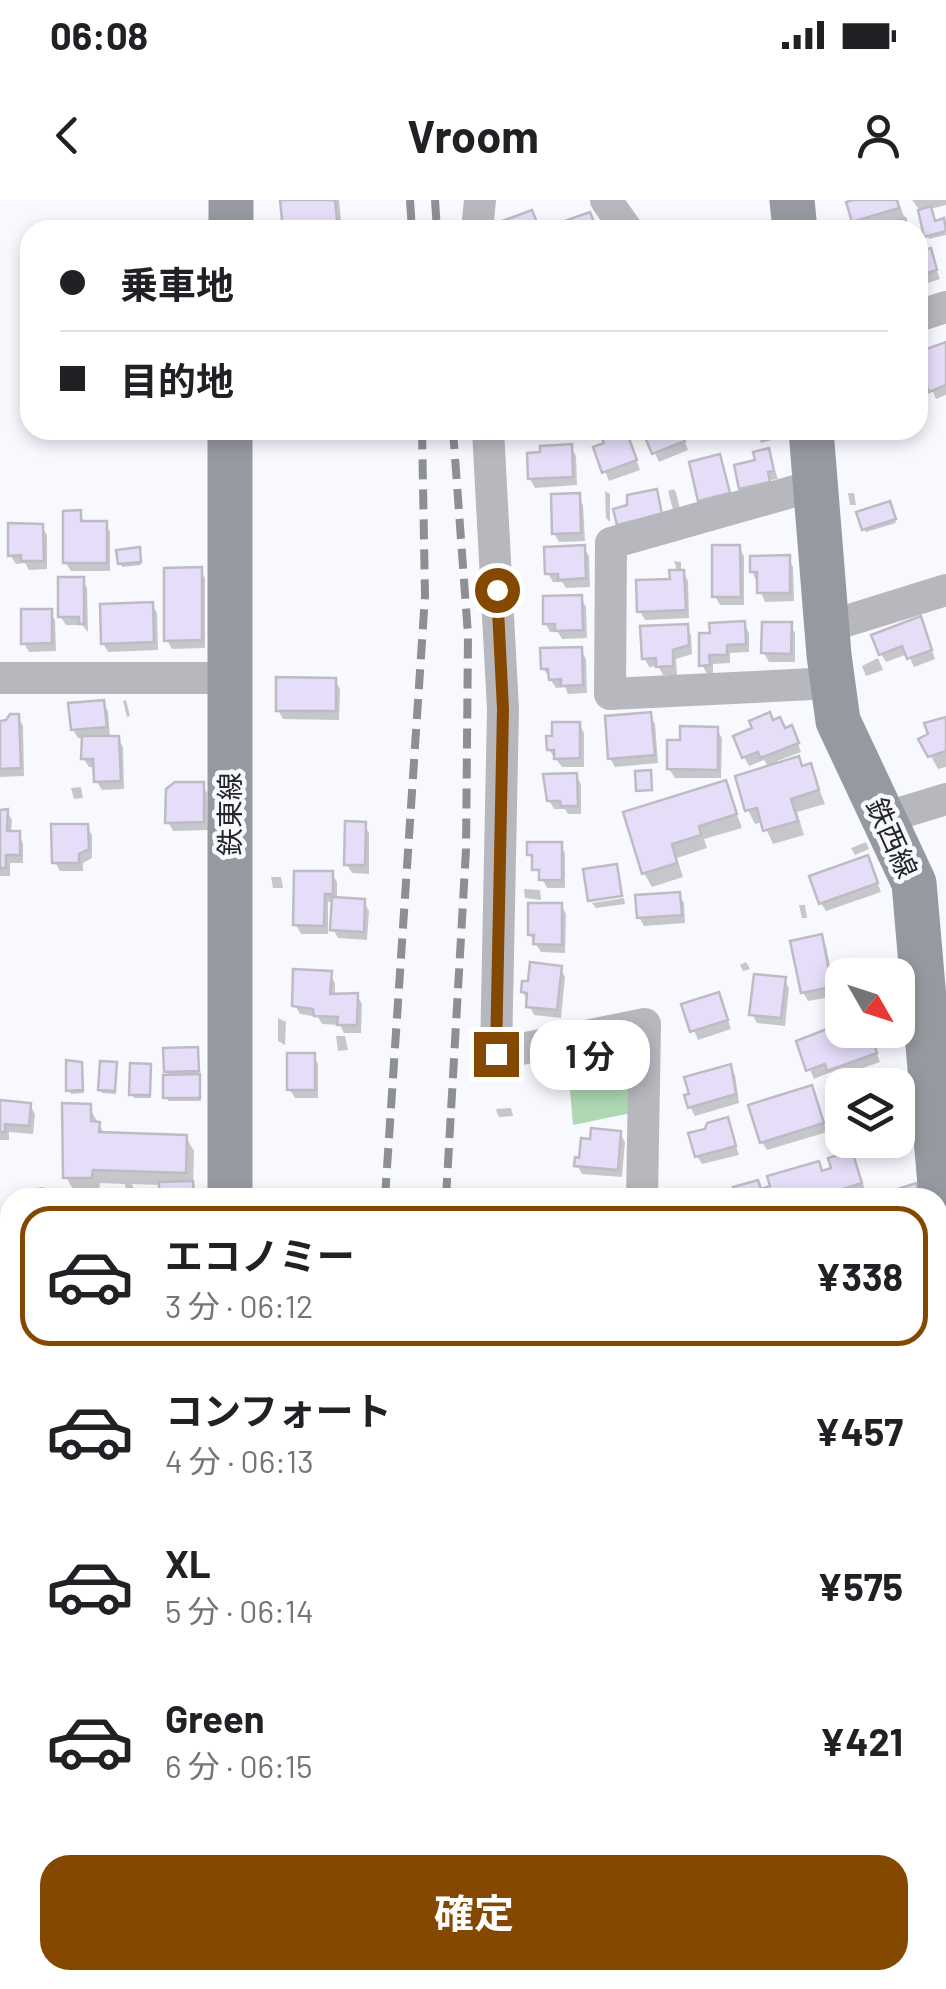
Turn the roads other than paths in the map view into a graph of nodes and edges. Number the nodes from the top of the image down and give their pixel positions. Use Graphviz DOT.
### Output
graph roads {
  1 [pos="230,440"];
  2 [pos="489,440"];
  3 [pos="812,440"];
  4 [pos="816,485"];
  5 [pos="946,590"];
  6 [pos="827,627"];
  7 [pos="0,678"];
  8 [pos="230,678"];
  9 [pos="834,683"];
  10 [pos="946,799"];
  11 [pos="884,818"];
  12 [pos="939,1070"];
  13 [pos="230,1188"];
  14 [pos="642,1188"];
  15 [pos="943,1188"];
  1 -- 8 [label="street, 鉄東線"];
  2 -- 14 [label="street"];
  3 -- 4 [label="street, 鉄西線"];
  4 -- 6 [label="street, 鉄西線"];
  4 -- 9 [label="street"];
  5 -- 6 [label="street"];
  6 -- 9 [label="street, 鉄西線"];
  7 -- 8 [label="street"];
  8 -- 13 [label="street, 鉄東線"];
  9 -- 11 [label="street, 鉄西線"];
  10 -- 11 [label="street"];
  11 -- 12 [label="street, 鉄西線"];
  12 -- 15 [label="street, 鉄西線"];
}
